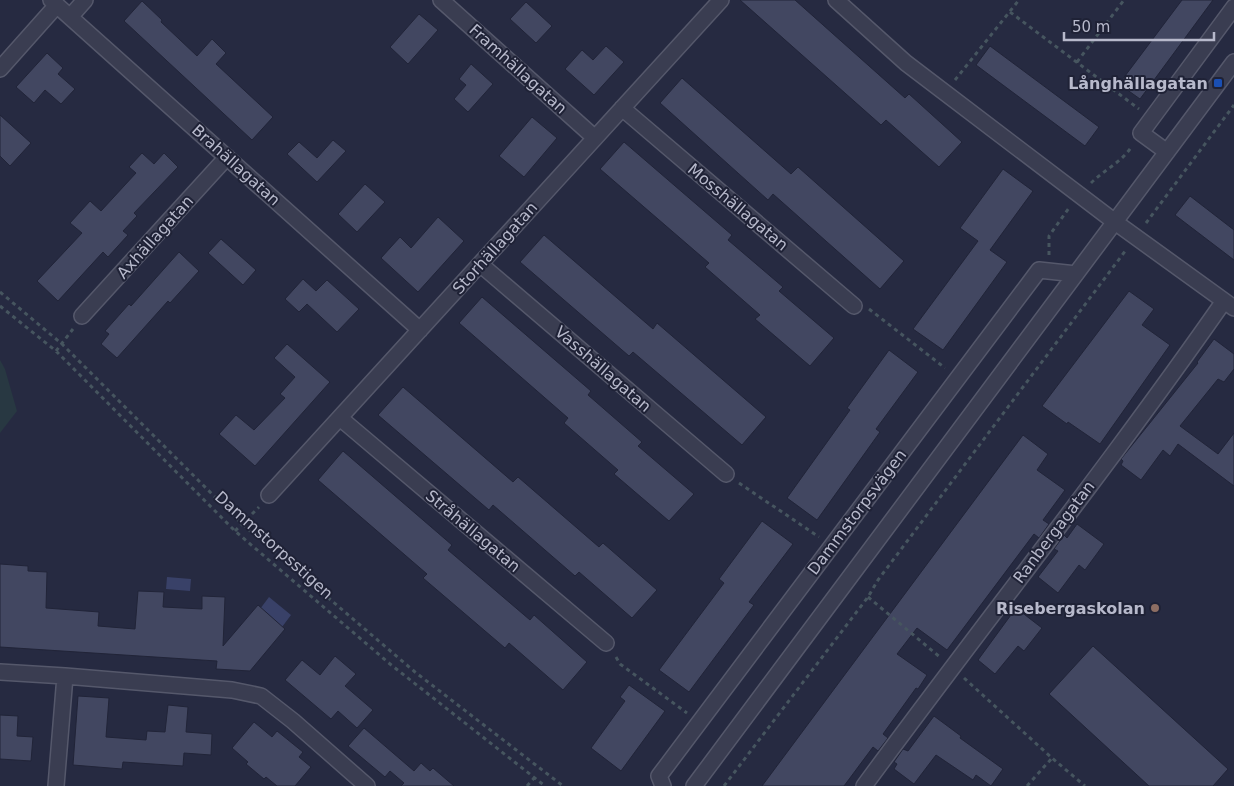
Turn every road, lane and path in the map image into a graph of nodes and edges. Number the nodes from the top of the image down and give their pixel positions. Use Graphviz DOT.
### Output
graph roads {
  1 [pos="85,0"];
  2 [pos="441,0"];
  3 [pos="721,0"];
  4 [pos="836,0"];
  5 [pos="1019,0"];
  6 [pos="1124,0"];
  7 [pos="54,2"];
  8 [pos="1234,7"];
  9 [pos="1010,12"];
  10 [pos="70,17"];
  11 [pos="1077,62"];
  12 [pos="1234,62"];
  13 [pos="0,69"];
  14 [pos="945,93"];
  15 [pos="1234,105"];
  16 [pos="622,108"];
  17 [pos="1152,118"];
  18 [pos="595,138"];
  19 [pos="1167,152"];
  20 [pos="227,157"];
  21 [pos="1115,222"];
  22 [pos="1136,237"];
  23 [pos="480,264"];
  24 [pos="1076,274"];
  25 [pos="0,292"];
  26 [pos="1229,305"];
  27 [pos="0,306"];
  28 [pos="854,306"];
  29 [pos="82,316"];
  30 [pos="420,330"];
  31 [pos="62,344"];
  32 [pos="56,351"];
  33 [pos="958,378"];
  34 [pos="340,418"];
  35 [pos="726,474"];
  36 [pos="269,495"];
  37 [pos="242,524"];
  38 [pos="235,531"];
  39 [pos="832,546"];
  40 [pos="868,597"];
  41 [pos="606,643"];
  42 [pos="952,667"];
  43 [pos="0,672"];
  44 [pos="65,676"];
  45 [pos="700,723"];
  46 [pos="1052,758"];
  47 [pos="535,777"];
  48 [pos="56,786"];
  49 [pos="367,786"];
  50 [pos="527,786"];
  51 [pos="546,786"];
  52 [pos="563,786"];
  53 [pos="663,786"];
  54 [pos="694,786"];
  55 [pos="724,786"];
  56 [pos="864,786"];
  57 [pos="1027,786"];
  58 [pos="1085,786"];
  1 -- 10 [label="street"];
  2 -- 18 [label="street, Framhällagatan"];
  3 -- 16 [label="street, Storhällagatan"];
  4 -- 14 [label="street"];
  5 -- 9 [label="path"];
  6 -- 11 [label="path"];
  7 -- 10 [label="street, Brahällagatan"];
  7 -- 13 [label="street"];
  8 -- 17 [label="street"];
  9 -- 11 [label="path"];
  9 -- 14 [label="path"];
  10 -- 20 [label="street, Brahällagatan"];
  11 -- 17 [label="path"];
  12 -- 19 [label="street, Dammstorpsvägen"];
  14 -- 21 [label="street"];
  15 -- 22 [label="path"];
  16 -- 18 [label="street, Storhällagatan"];
  16 -- 28 [label="street, Mosshällagatan"];
  17 -- 19 [label="street"];
  18 -- 23 [label="street, Storhällagatan"];
  19 -- 21 [label="street, Dammstorpsvägen"];
  20 -- 29 [label="street, Axhällagatan"];
  20 -- 30 [label="street, Brahällagatan"];
  21 -- 22 [label="street"];
  21 -- 24 [label="street, Dammstorpsvägen"];
  22 -- 26 [label="street"];
  22 -- 40 [label="path"];
  23 -- 30 [label="street, Storhällagatan"];
  23 -- 35 [label="street, Vasshällagatan"];
  24 -- 33 [label="street, Dammstorpsvägen"];
  24 -- 54 [label="street, Dammstorpsvägen"];
  25 -- 31 [label="path"];
  26 -- 42 [label="street, Ranbergagatan"];
  27 -- 32 [label="path, Dammstorpsstigen"];
  28 -- 33 [label="path"];
  29 -- 31 [label="path"];
  30 -- 34 [label="street, Storhällagatan"];
  31 -- 32 [label="path"];
  31 -- 37 [label="path"];
  32 -- 38 [label="path, Dammstorpsstigen"];
  33 -- 39 [label="street, Dammstorpsvägen"];
  34 -- 36 [label="street, Storhällagatan"];
  34 -- 41 [label="street, Stråhällagatan"];
  35 -- 39 [label="path"];
  36 -- 37 [label="path"];
  37 -- 38 [label="path"];
  37 -- 52 [label="path"];
  38 -- 47 [label="path, Dammstorpsstigen"];
  39 -- 45 [label="street, Dammstorpsvägen"];
  40 -- 42 [label="path"];
  40 -- 55 [label="path"];
  41 -- 45 [label="path"];
  42 -- 46 [label="path"];
  42 -- 56 [label="street, Ranbergagatan"];
  43 -- 44 [label="street"];
  44 -- 48 [label="street"];
  44 -- 49 [label="street"];
  45 -- 53 [label="street, Dammstorpsvägen"];
  46 -- 57 [label="path"];
  46 -- 58 [label="path"];
  47 -- 50 [label="path"];
  47 -- 51 [label="path, Dammstorpsstigen"];
}
